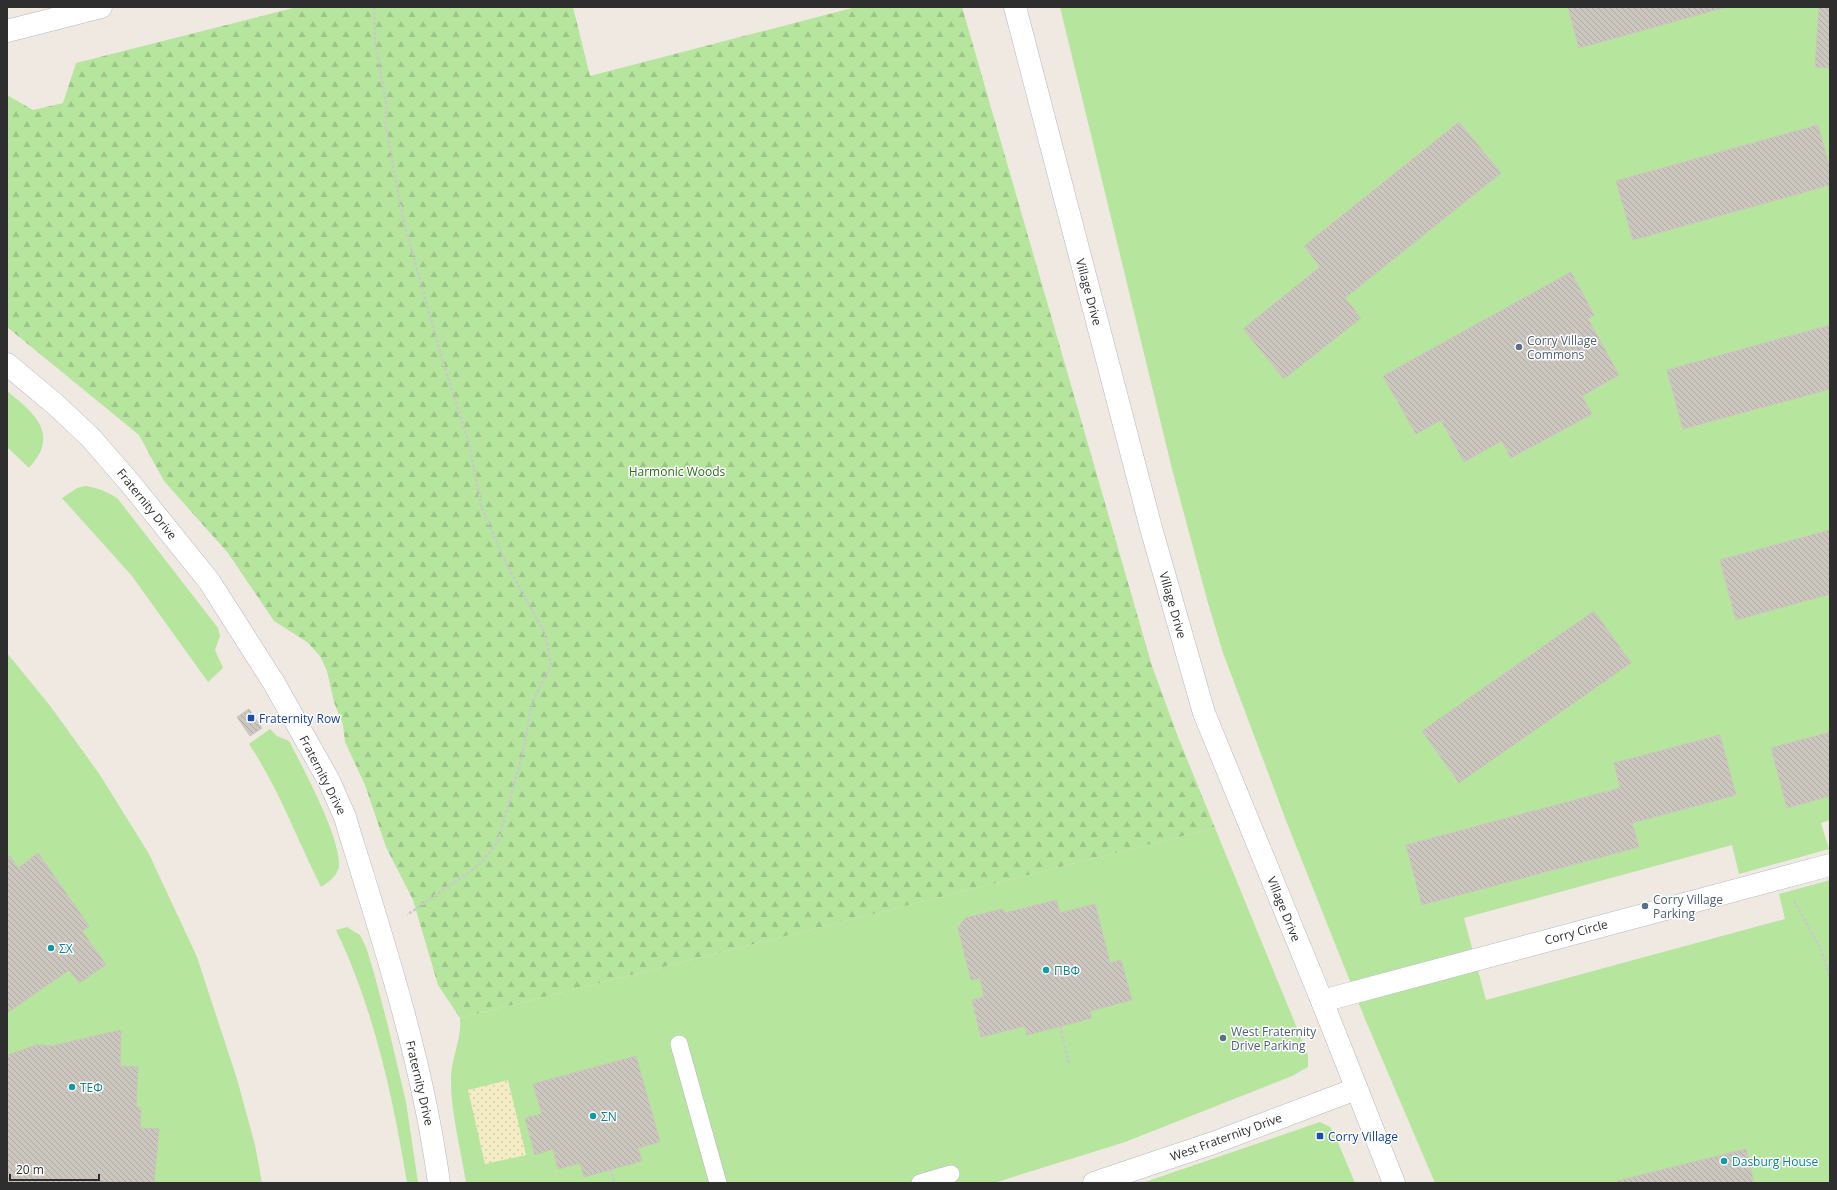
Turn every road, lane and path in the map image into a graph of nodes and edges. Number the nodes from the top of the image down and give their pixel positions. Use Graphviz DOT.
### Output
graph roads {
  1 [pos="101,7"];
  2 [pos="374,7"];
  3 [pos="1015,7"];
  4 [pos="7,31"];
  5 [pos="7,364"];
  6 [pos="1830,865"];
  7 [pos="1780,878"];
  8 [pos="407,915"];
  9 [pos="1830,978"];
  10 [pos="1322,1001"];
  11 [pos="1060,1026"];
  12 [pos="679,1044"];
  13 [pos="1069,1064"];
  14 [pos="1356,1088"];
  15 [pos="610,1169"];
  16 [pos="951,1174"];
  17 [pos="439,1183"];
  18 [pos="614,1183"];
  19 [pos="718,1183"];
  20 [pos="920,1183"];
  21 [pos="1094,1183"];
  22 [pos="1394,1183"];
  1 -- 4 [label="street"];
  2 -- 8 [label="path"];
  3 -- 10 [label="street, Village Drive"];
  5 -- 17 [label="street, Fraternity Drive"];
  6 -- 7 [label="street, Corry Circle"];
  7 -- 9 [label="path"];
  7 -- 10 [label="street, Corry Circle"];
  10 -- 14 [label="street, Village Drive"];
  11 -- 13 [label="path"];
  12 -- 19 [label="lane"];
  14 -- 21 [label="street, West Fraternity Drive"];
  14 -- 22 [label="street, Village Drive"];
  15 -- 18 [label="path"];
  16 -- 20 [label="lane"];
}
